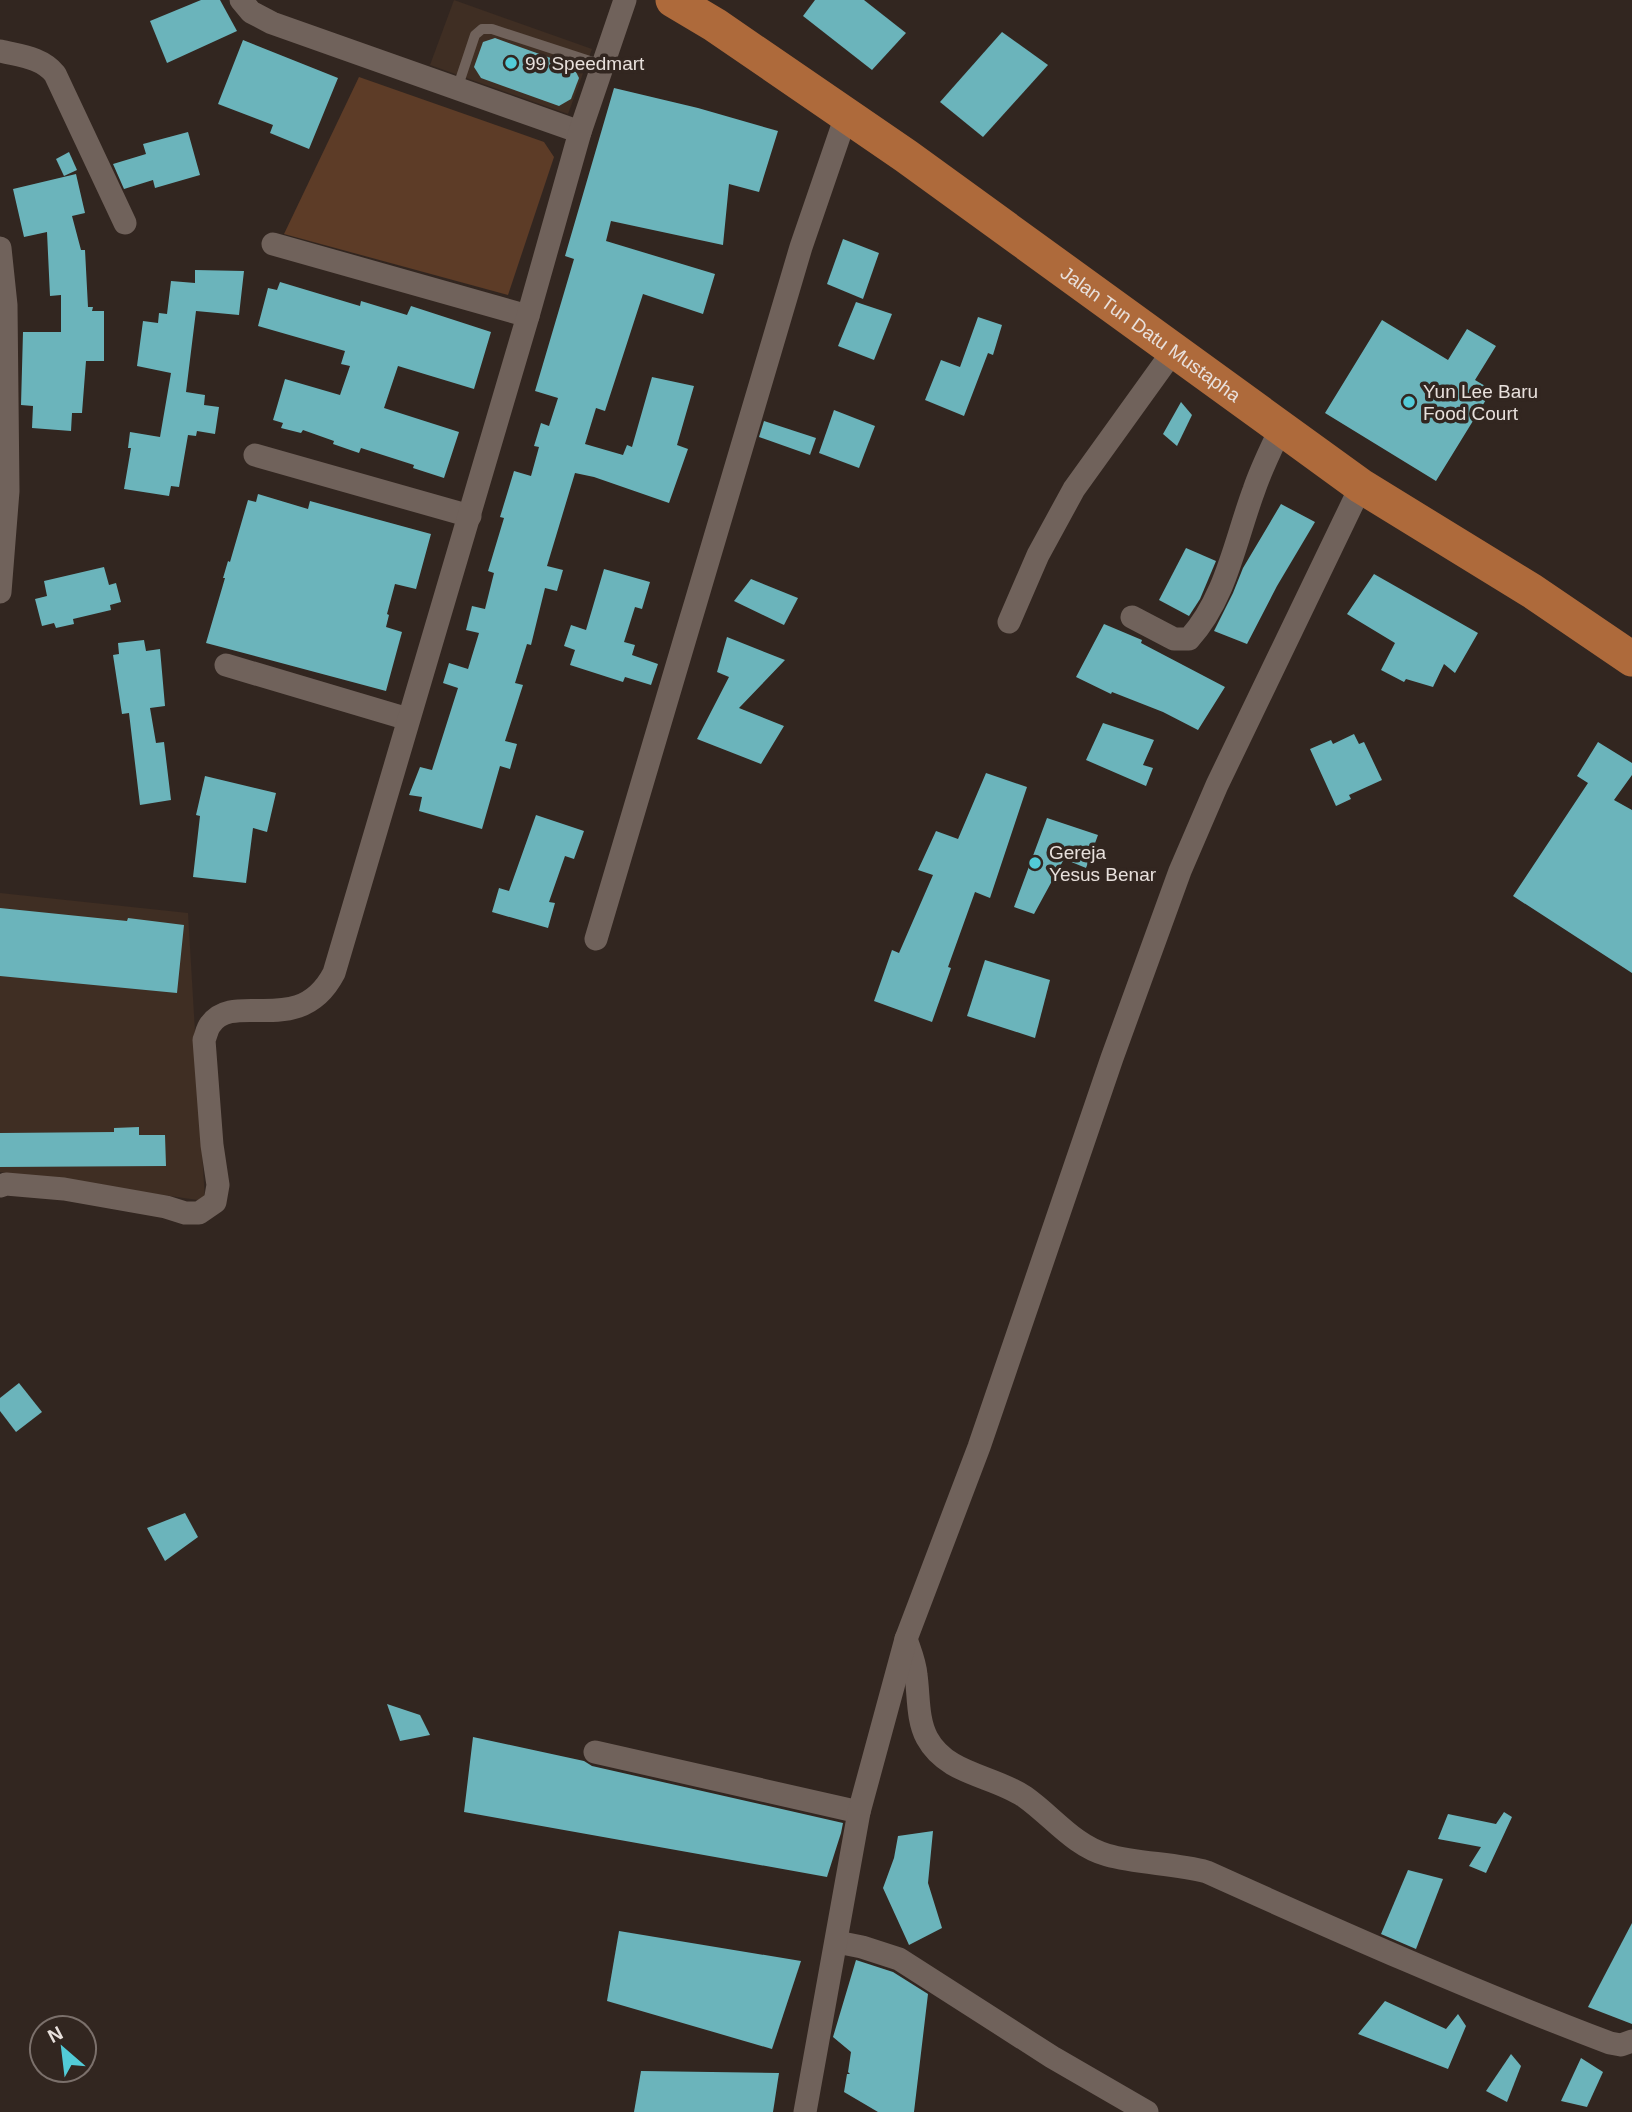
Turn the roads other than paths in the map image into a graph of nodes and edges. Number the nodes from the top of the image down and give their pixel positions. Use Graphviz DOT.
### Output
graph roads {
  1 [pos="241,0"];
  2 [pos="625,0"];
  3 [pos="677,1"];
  4 [pos="0,51"];
  5 [pos="602,65"];
  6 [pos="457,89"];
  7 [pos="846,116"];
  8 [pos="580,132"];
  9 [pos="125,223"];
  10 [pos="273,244"];
  11 [pos="0,248"];
  12 [pos="528,316"];
  13 [pos="1174,350"];
  14 [pos="1280,430"];
  15 [pos="4,447"];
  16 [pos="256,455"];
  17 [pos="1361,486"];
  18 [pos="470,516"];
  19 [pos="0,592"];
  20 [pos="1132,617"];
  21 [pos="1009,622"];
  22 [pos="1632,659"];
  23 [pos="226,665"];
  24 [pos="408,719"];
  25 [pos="596,939"];
  26 [pos="0,1186"];
  27 [pos="906,1639"];
  28 [pos="595,1752"];
  29 [pos="859,1812"];
  30 [pos="837,1942"];
  31 [pos="1632,2041"];
  32 [pos="805,2112"];
  33 [pos="1147,2112"];
  1 -- 6 [label="street"];
  2 -- 5 [label="street"];
  3 -- 7 [label="main road, Jalan Tun Datu Mustapha"];
  4 -- 9 [label="street"];
  5 -- 6 [label="lane"];
  5 -- 8 [label="street"];
  6 -- 8 [label="street"];
  7 -- 13 [label="main road, Jalan Tun Datu Mustapha"];
  7 -- 25 [label="street"];
  8 -- 12 [label="street"];
  10 -- 12 [label="street"];
  11 -- 15 [label="street"];
  12 -- 18 [label="street"];
  13 -- 14 [label="main road, Jalan Tun Datu Mustapha"];
  13 -- 21 [label="street"];
  14 -- 17 [label="main road, Jalan Tun Datu Mustapha"];
  14 -- 20 [label="street"];
  15 -- 19 [label="street"];
  16 -- 18 [label="street"];
  17 -- 22 [label="main road, Jalan Tun Datu Mustapha"];
  17 -- 27 [label="street"];
  18 -- 24 [label="street"];
  23 -- 24 [label="street"];
  24 -- 26 [label="street"];
  27 -- 29 [label="street"];
  27 -- 31 [label="street"];
  28 -- 29 [label="street"];
  29 -- 30 [label="street"];
  30 -- 32 [label="street"];
  30 -- 33 [label="street"];
}
